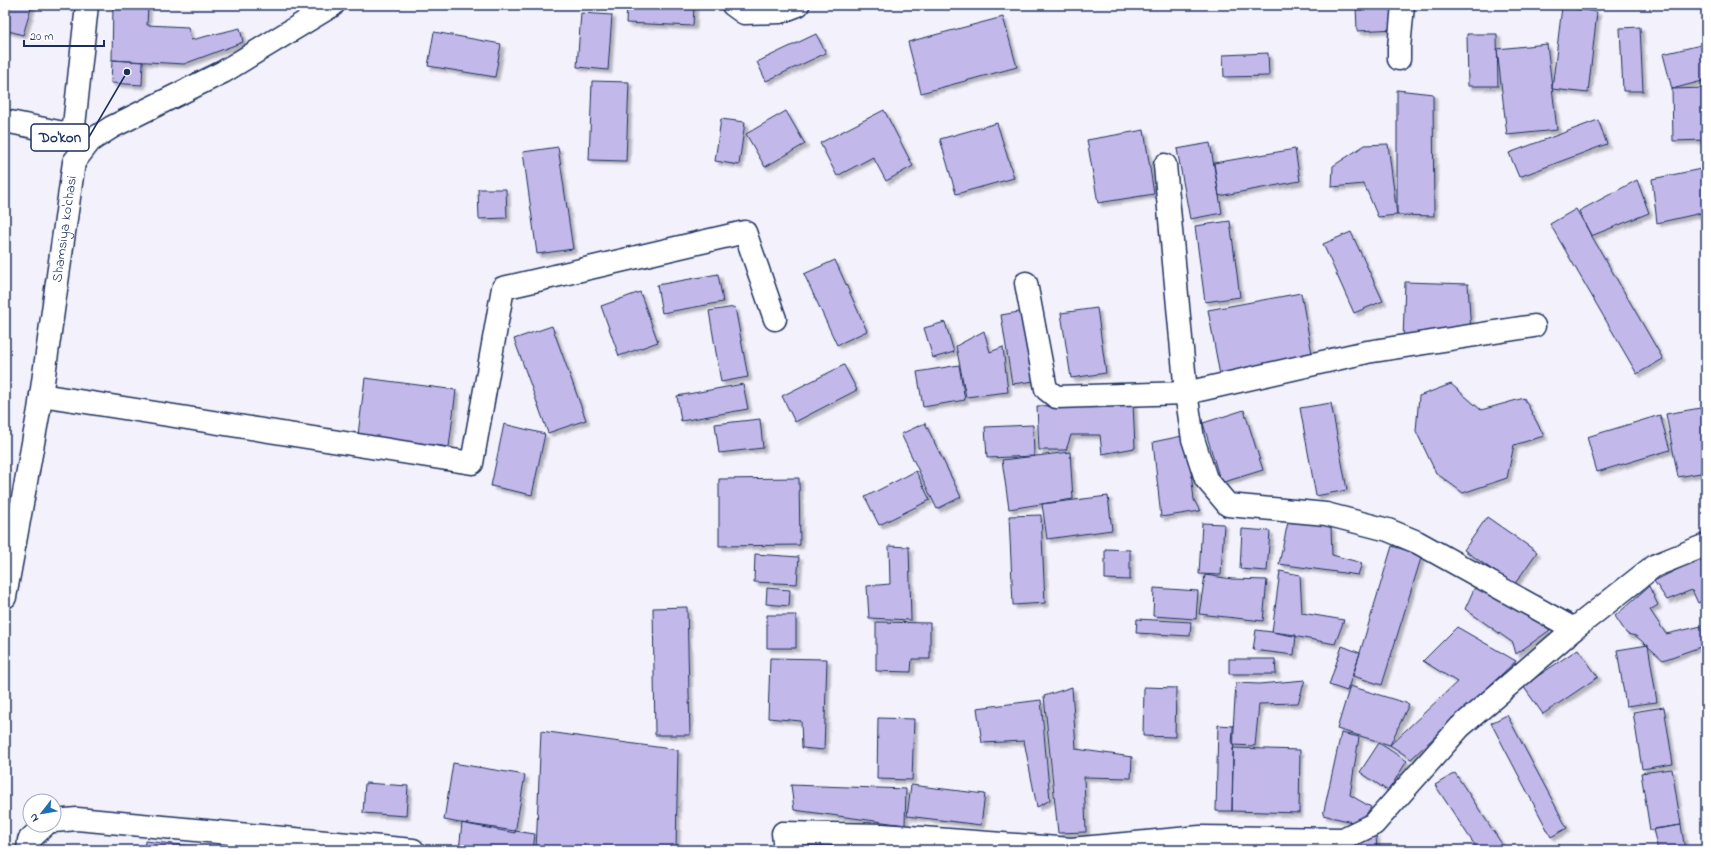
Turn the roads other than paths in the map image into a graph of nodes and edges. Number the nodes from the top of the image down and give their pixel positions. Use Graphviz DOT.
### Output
graph roads {
  1 [pos="86,5"];
  2 [pos="333,5"];
  3 [pos="733,5"];
  4 [pos="798,5"];
  5 [pos="1403,5"];
  6 [pos="1400,59"];
  7 [pos="5,121"];
  8 [pos="82,138"];
  9 [pos="1165,165"];
  10 [pos="1026,283"];
  11 [pos="775,319"];
  12 [pos="1534,326"];
  13 [pos="1186,393"];
  14 [pos="41,395"];
  15 [pos="1706,545"];
  16 [pos="5,597"];
  17 [pos="1574,629"];
  18 [pos="62,820"];
  19 [pos="36,833"];
  20 [pos="1202,843"];
  21 [pos="28,850"];
  22 [pos="413,850"];
  23 [pos="785,850"];
  1 -- 8 [label="street"];
  2 -- 8 [label="street, Shamsiya ko'chasi"];
  3 -- 4 [label="street"];
  5 -- 6 [label="street"];
  7 -- 8 [label="street"];
  8 -- 14 [label="street, Shamsiya ko'chasi"];
  9 -- 13 [label="street"];
  10 -- 13 [label="street"];
  11 -- 14 [label="street"];
  12 -- 13 [label="street"];
  13 -- 17 [label="street"];
  14 -- 16 [label="street, Shamsiya ko'chasi"];
  15 -- 17 [label="street"];
  17 -- 20 [label="street"];
  18 -- 22 [label="street"];
  19 -- 21 [label="street"];
  20 -- 23 [label="street"];
}
